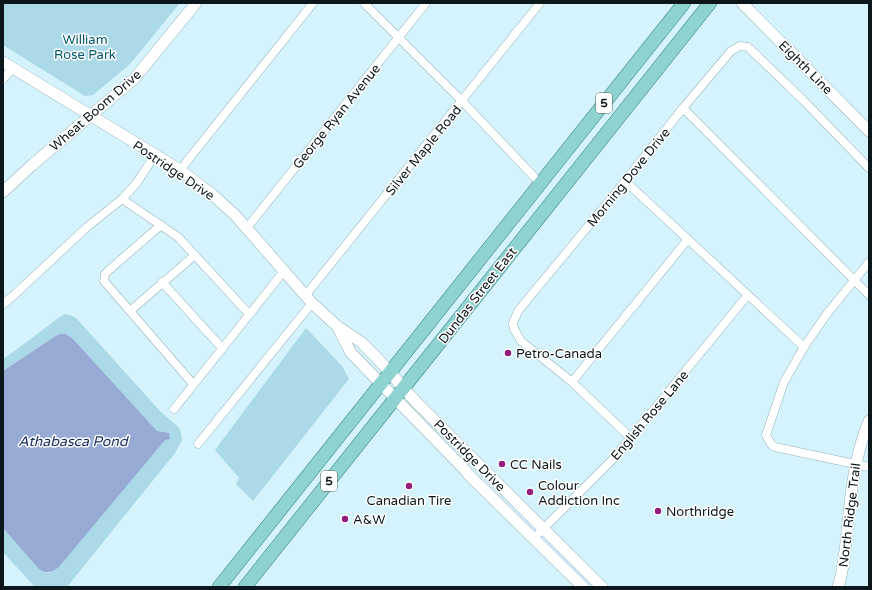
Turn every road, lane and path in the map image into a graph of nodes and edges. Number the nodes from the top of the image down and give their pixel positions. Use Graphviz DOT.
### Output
graph roads {
  1 [pos="196,3"];
  2 [pos="313,3"];
  3 [pos="364,3"];
  4 [pos="426,3"];
  5 [pos="540,3"];
  6 [pos="684,3"];
  7 [pos="710,3"];
  8 [pos="742,3"];
  9 [pos="399,38"];
  10 [pos="3,62"];
  11 [pos="13,68"];
  12 [pos="3,79"];
  13 [pos="462,101"];
  14 [pos="683,108"];
  15 [pos="91,116"];
  16 [pos="869,131"];
  17 [pos="155,155"];
  18 [pos="869,168"];
  19 [pos="180,170"];
  20 [pos="625,181"];
  21 [pos="540,184"];
  22 [pos="3,192"];
  23 [pos="122,199"];
  24 [pos="161,225"];
  25 [pos="246,229"];
  26 [pos="688,239"];
  27 [pos="195,255"];
  28 [pos="869,262"];
  29 [pos="284,271"];
  30 [pos="854,279"];
  31 [pos="162,282"];
  32 [pos="869,295"];
  33 [pos="747,296"];
  34 [pos="308,300"];
  35 [pos="3,304"];
  36 [pos="130,311"];
  37 [pos="249,314"];
  38 [pos="337,326"];
  39 [pos="222,348"];
  40 [pos="804,348"];
  41 [pos="389,373"];
  42 [pos="572,382"];
  43 [pos="194,384"];
  44 [pos="381,384"];
  45 [pos="403,387"];
  46 [pos="394,398"];
  47 [pos="174,409"];
  48 [pos="869,421"];
  49 [pos="631,438"];
  50 [pos="198,444"];
  51 [pos="855,465"];
  52 [pos="869,467"];
  53 [pos="544,529"];
  54 [pos="533,539"];
  55 [pos="220,587"];
  56 [pos="245,587"];
  57 [pos="582,587"];
  58 [pos="602,587"];
  59 [pos="838,587"];
  1 -- 15 [label="street, Wheat Boom Drive"];
  2 -- 19 [label="street"];
  3 -- 9 [label="street"];
  4 -- 9 [label="street, George Ryan Avenue"];
  5 -- 13 [label="street, Silver Maple Road"];
  6 -- 21 [label="main road, Dundas Street East / 5"];
  7 -- 45 [label="main road, Dundas Street East / 5"];
  8 -- 16 [label="street, Eighth Line"];
  9 -- 13 [label="street"];
  9 -- 25 [label="street, George Ryan Avenue"];
  10 -- 11 [label="street, Postridge Drive"];
  11 -- 12 [label="street"];
  11 -- 15 [label="street, Postridge Drive"];
  13 -- 21 [label="street"];
  13 -- 34 [label="street, Silver Maple Road"];
  14 -- 18 [label="street, Morning Dove Drive"];
  14 -- 20 [label="street, Morning Dove Drive"];
  14 -- 30 [label="street"];
  15 -- 17 [label="street, Postridge Drive"];
  15 -- 22 [label="street, Wheat Boom Drive"];
  17 -- 19 [label="street, Postridge Drive"];
  17 -- 23 [label="street"];
  19 -- 25 [label="street, Postridge Drive"];
  20 -- 26 [label="street"];
  20 -- 42 [label="street, Morning Dove Drive"];
  21 -- 41 [label="main road, Dundas Street East / 5"];
  23 -- 24 [label="street"];
  23 -- 35 [label="street"];
  24 -- 27 [label="street"];
  24 -- 36 [label="street"];
  25 -- 29 [label="street, Postridge Drive"];
  26 -- 33 [label="street"];
  26 -- 42 [label="street"];
  27 -- 31 [label="street"];
  27 -- 37 [label="street"];
  28 -- 30 [label="street"];
  29 -- 34 [label="street, Postridge Drive"];
  29 -- 37 [label="street"];
  30 -- 32 [label="street"];
  30 -- 40 [label="street"];
  31 -- 36 [label="street"];
  31 -- 39 [label="street"];
  33 -- 40 [label="street"];
  33 -- 49 [label="street, English Rose Lane"];
  34 -- 38 [label="street, Postridge Drive"];
  34 -- 50 [label="street, Silver Maple Road"];
  36 -- 43 [label="street"];
  37 -- 39 [label="street"];
  38 -- 41 [label="street, Postridge Drive"];
  38 -- 44 [label="street, Postridge Drive"];
  39 -- 43 [label="street"];
  40 -- 51 [label="street"];
  41 -- 44 [label="main road, Dundas Street East / 5"];
  41 -- 45 [label="street, Postridge Drive"];
  42 -- 49 [label="street, Morning Dove Drive"];
  43 -- 47 [label="street"];
  44 -- 46 [label="street, Postridge Drive"];
  44 -- 55 [label="main road, Dundas Street East / 5"];
  45 -- 46 [label="main road, Dundas Street East / 5"];
  45 -- 53 [label="street, Postridge Drive"];
  46 -- 54 [label="street, Postridge Drive"];
  46 -- 56 [label="main road, Dundas Street East / 5"];
  48 -- 51 [label="street, North Ridge Trail"];
  49 -- 53 [label="street, English Rose Lane"];
  51 -- 52 [label="street"];
  51 -- 59 [label="street, North Ridge Trail"];
  53 -- 54 [label="street, English Rose Lane"];
  53 -- 58 [label="street, Postridge Drive"];
  54 -- 57 [label="street, Postridge Drive"];
}
